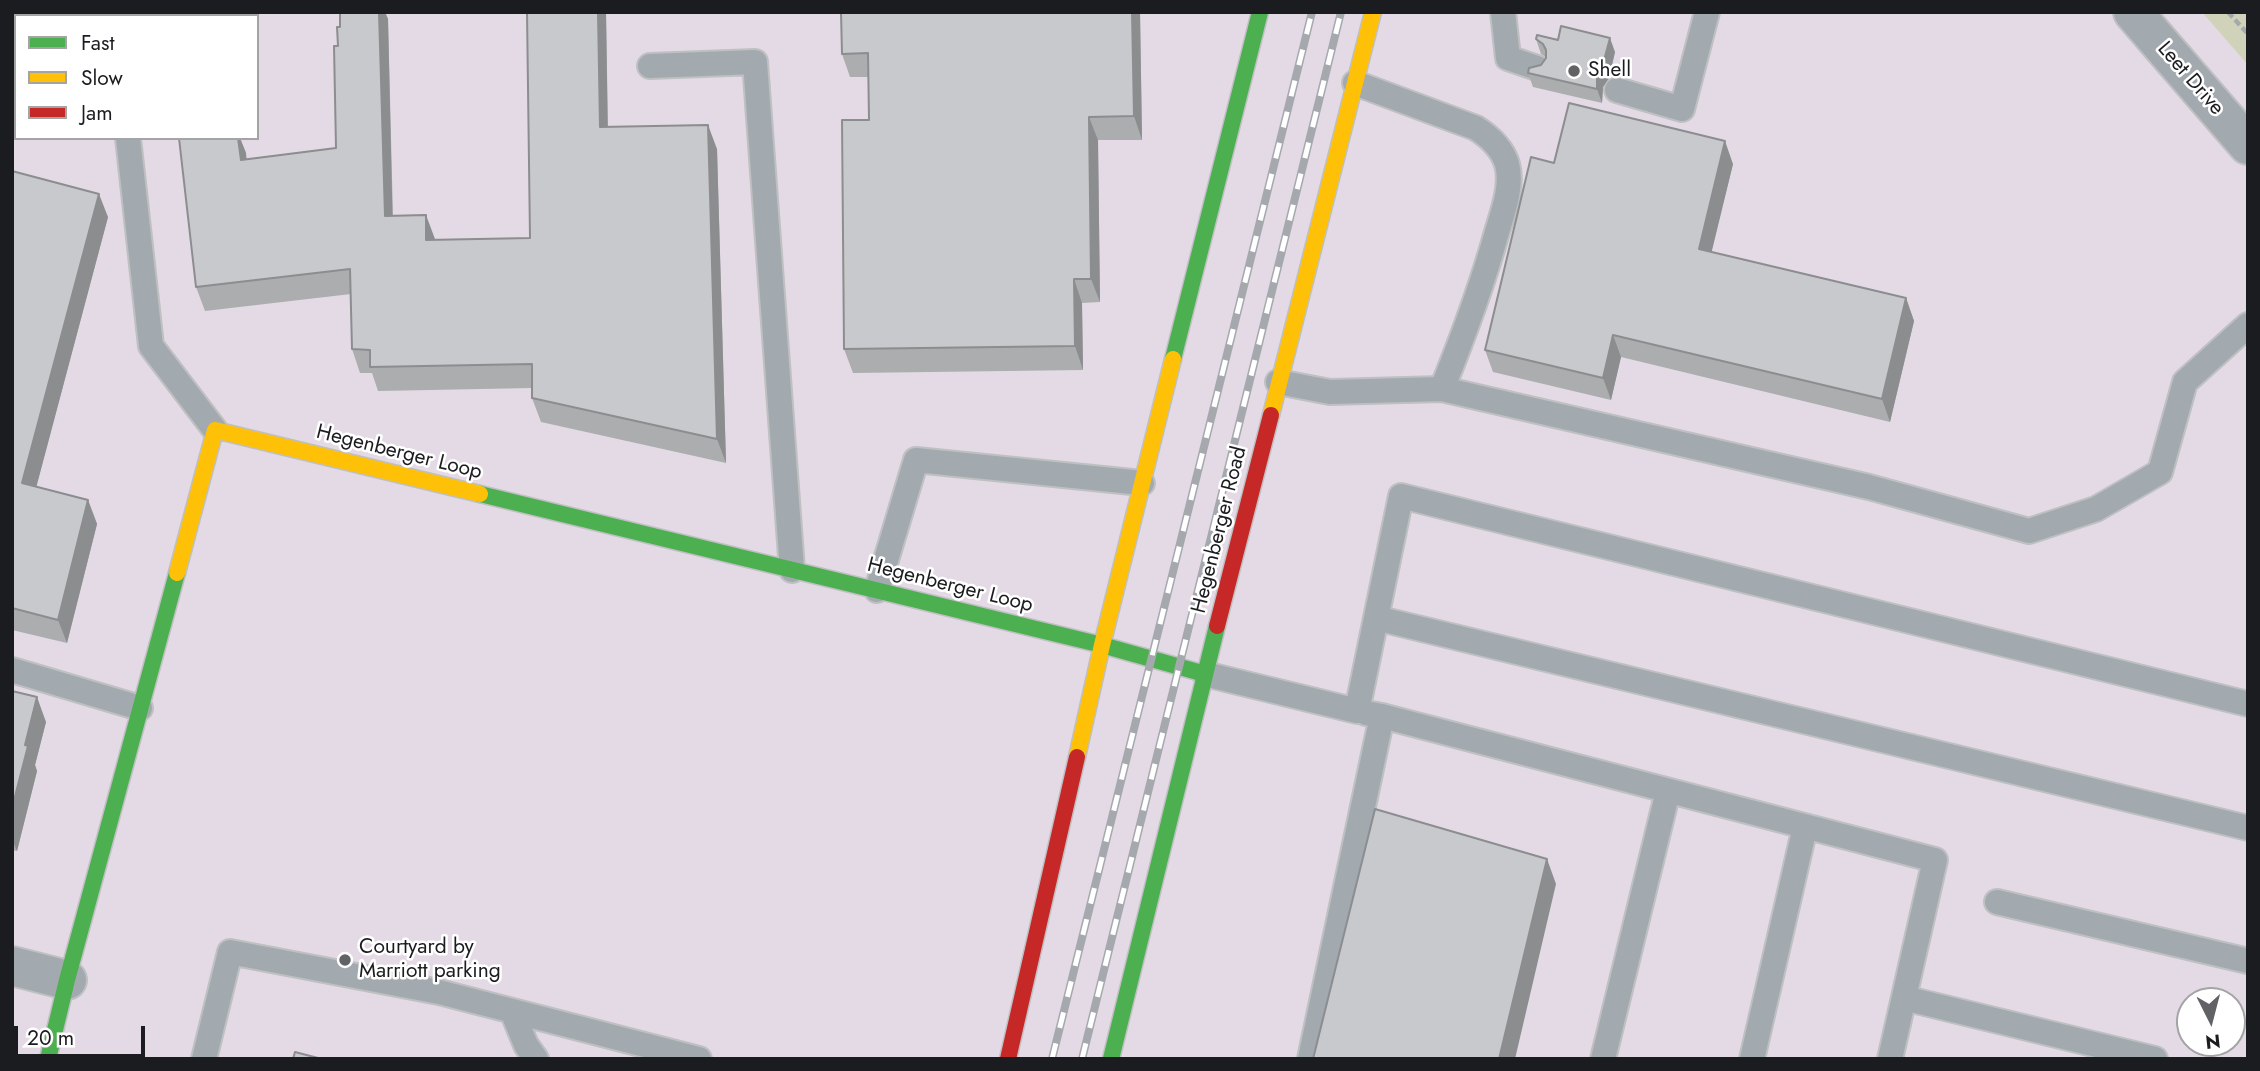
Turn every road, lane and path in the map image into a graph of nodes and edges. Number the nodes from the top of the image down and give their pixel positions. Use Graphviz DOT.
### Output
graph roads {
  1 [pos="1260,12"];
  2 [pos="1373,12"];
  3 [pos="1503,12"];
  4 [pos="1707,12"];
  5 [pos="2133,12"];
  6 [pos="2228,12"];
  7 [pos="2248,34"];
  8 [pos="650,66"];
  9 [pos="1537,68"];
  10 [pos="1355,83"];
  11 [pos="1617,90"];
  12 [pos="128,140"];
  13 [pos="2248,145"];
  14 [pos="2248,325"];
  15 [pos="1279,382"];
  16 [pos="1442,389"];
  17 [pos="215,430"];
  18 [pos="1142,483"];
  19 [pos="792,570"];
  20 [pos="877,590"];
  21 [pos="1376,618"];
  22 [pos="1102,645"];
  23 [pos="12,670"];
  24 [pos="1205,674"];
  25 [pos="2248,704"];
  26 [pos="140,708"];
  27 [pos="1357,711"];
  28 [pos="1382,716"];
  29 [pos="1668,791"];
  30 [pos="1805,827"];
  31 [pos="2248,828"];
  32 [pos="1997,902"];
  33 [pos="2248,961"];
  34 [pos="12,966"];
  35 [pos="67,980"];
  36 [pos="1904,998"];
  37 [pos="512,1011"];
  38 [pos="666,1055"];
  39 [pos="48,1059"];
  40 [pos="204,1059"];
  41 [pos="536,1059"];
  42 [pos="699,1059"];
  43 [pos="1008,1059"];
  44 [pos="1111,1059"];
  45 [pos="1310,1059"];
  46 [pos="1603,1059"];
  47 [pos="1752,1059"];
  48 [pos="1890,1059"];
  49 [pos="2155,1059"];
  1 -- 18 [label="main road"];
  2 -- 10 [label="main road, Hegenberger Road"];
  3 -- 9 [label="lane"];
  4 -- 11 [label="lane"];
  5 -- 13 [label="street, Leet Drive"];
  6 -- 7 [label="path"];
  8 -- 19 [label="lane"];
  10 -- 15 [label="main road, Hegenberger Road"];
  10 -- 16 [label="lane"];
  12 -- 17 [label="lane"];
  14 -- 16 [label="lane"];
  15 -- 16 [label="lane"];
  15 -- 24 [label="main road, Hegenberger Road"];
  17 -- 19 [label="main road, Hegenberger Loop"];
  17 -- 26 [label="main road"];
  18 -- 20 [label="lane"];
  18 -- 22 [label="main road"];
  19 -- 20 [label="main road, Hegenberger Loop"];
  20 -- 22 [label="main road, Hegenberger Loop"];
  21 -- 25 [label="lane"];
  21 -- 27 [label="lane"];
  21 -- 31 [label="lane"];
  22 -- 24 [label="main road, Hegenberger Loop"];
  22 -- 43 [label="main road"];
  23 -- 26 [label="lane"];
  24 -- 27 [label="lane"];
  24 -- 44 [label="main road, Hegenberger Road"];
  26 -- 35 [label="main road"];
  27 -- 28 [label="lane"];
  28 -- 29 [label="lane"];
  28 -- 45 [label="lane"];
  29 -- 30 [label="lane"];
  29 -- 46 [label="lane"];
  30 -- 36 [label="lane"];
  30 -- 47 [label="lane"];
  32 -- 33 [label="lane"];
  34 -- 35 [label="street"];
  35 -- 39 [label="main road"];
  36 -- 48 [label="lane"];
  36 -- 49 [label="lane"];
  37 -- 38 [label="lane"];
  37 -- 40 [label="lane"];
  37 -- 41 [label="lane"];
  38 -- 42 [label="lane"];
}
